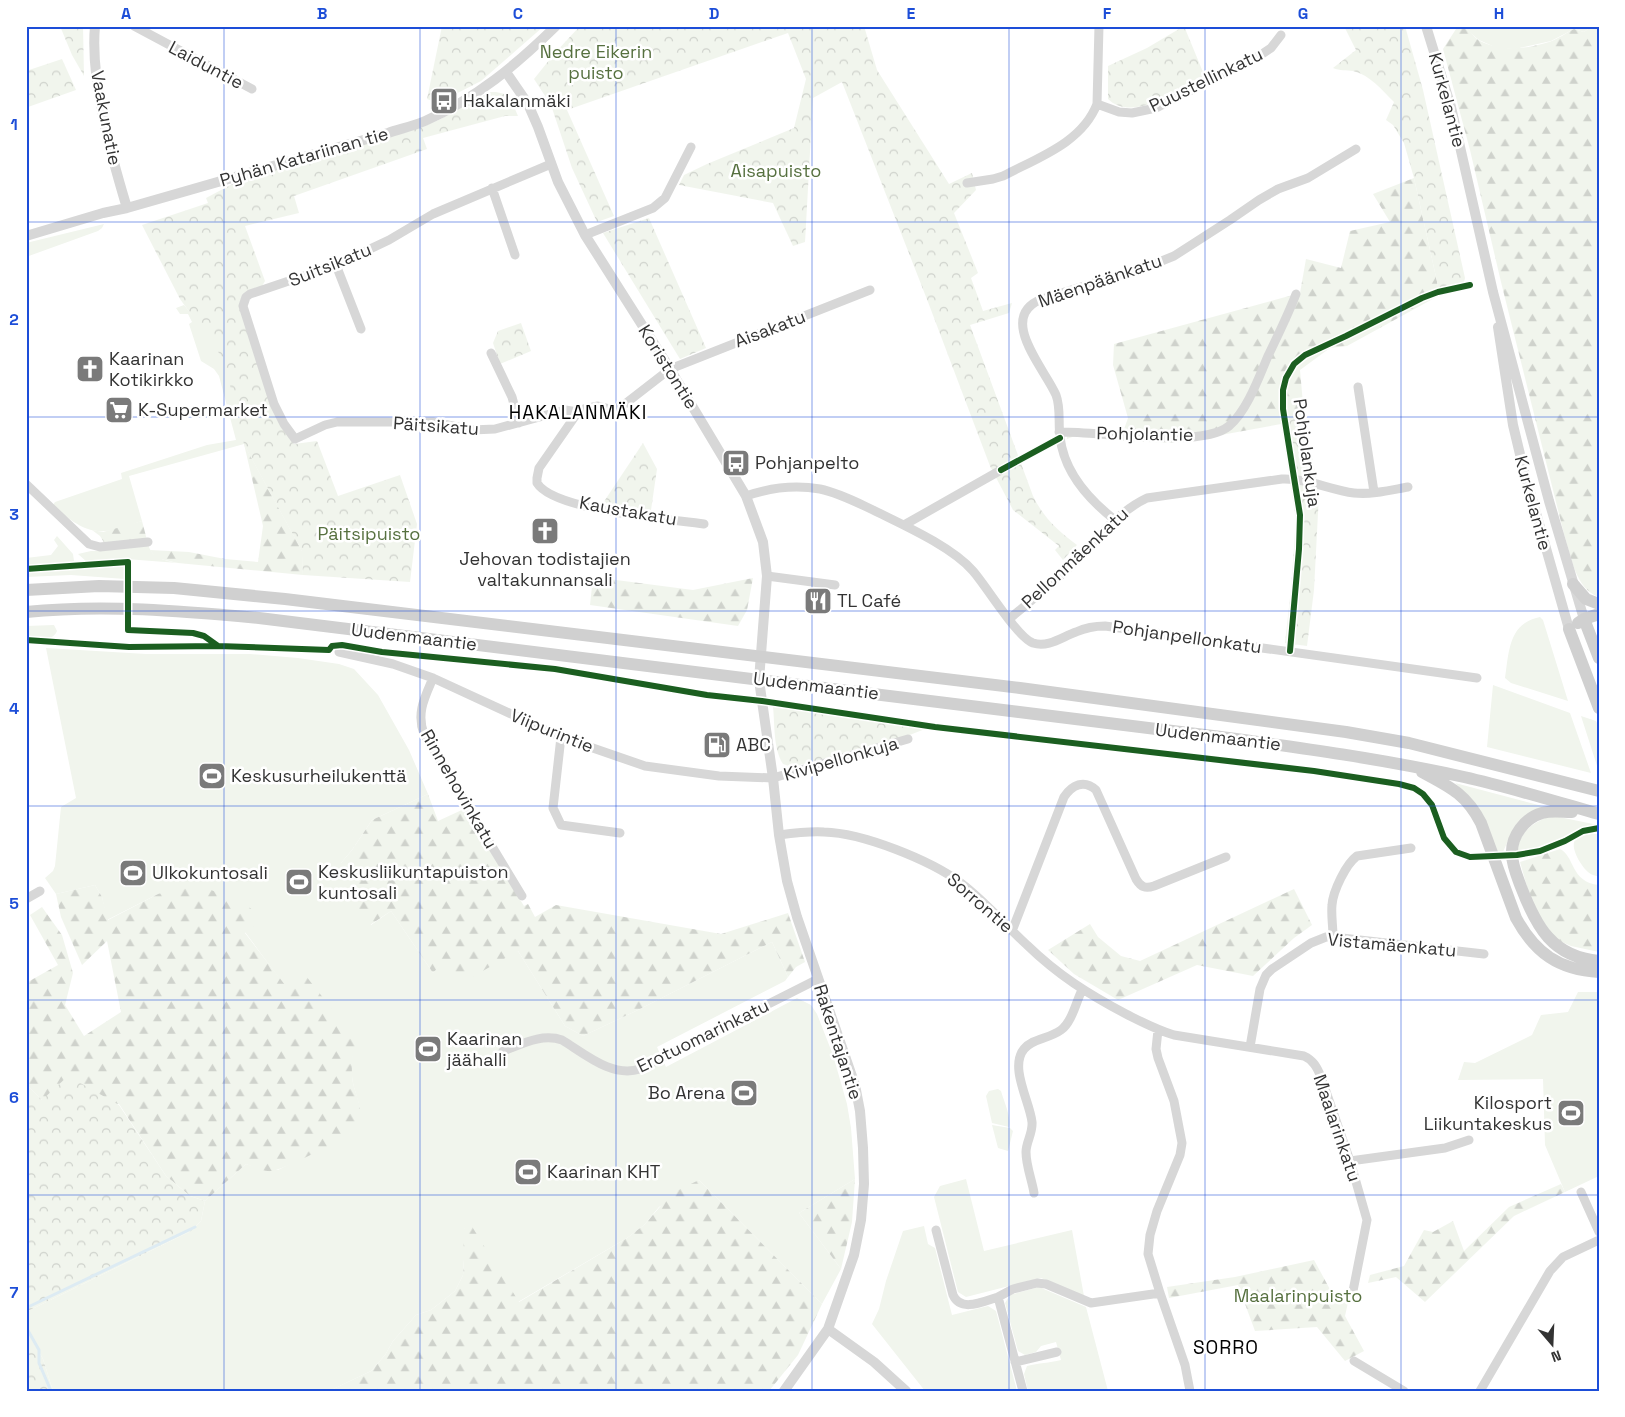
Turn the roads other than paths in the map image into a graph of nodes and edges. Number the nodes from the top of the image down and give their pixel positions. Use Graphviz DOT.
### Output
graph roads {
  1 [pos="95,26"];
  2 [pos="134,26"];
  3 [pos="556,26"];
  4 [pos="1099,26"];
  5 [pos="1426,26"];
  6 [pos="1281,35"];
  7 [pos="506,72"];
  8 [pos="252,89"];
  9 [pos="1097,104"];
  10 [pos="691,147"];
  11 [pos="1356,149"];
  12 [pos="551,164"];
  13 [pos="967,183"];
  14 [pos="492,188"];
  15 [pos="127,208"];
  16 [pos="585,235"];
  17 [pos="26,236"];
  18 [pos="515,255"];
  19 [pos="336,265"];
  20 [pos="870,290"];
  21 [pos="1493,292"];
  22 [pos="1296,294"];
  23 [pos="361,329"];
  24 [pos="491,353"];
  25 [pos="670,369"];
  26 [pos="1358,387"];
  27 [pos="578,412"];
  28 [pos="519,423"];
  29 [pos="1059,432"];
  30 [pos="295,439"];
  31 [pos="1001,470"];
  32 [pos="26,484"];
  33 [pos="1408,487"];
  34 [pos="1374,492"];
  35 [pos="746,496"];
  36 [pos="1115,520"];
  37 [pos="704,524"];
  38 [pos="904,525"];
  39 [pos="148,542"];
  40 [pos="767,576"];
  41 [pos="1573,584"];
  42 [pos="835,586"];
  43 [pos="26,590"];
  44 [pos="1599,604"];
  45 [pos="26,612"];
  46 [pos="1599,614"];
  47 [pos="1009,619"];
  48 [pos="1590,624"];
  49 [pos="1569,629"];
  50 [pos="339,652"];
  51 [pos="760,657"];
  52 [pos="1599,658"];
  53 [pos="433,678"];
  54 [pos="1477,678"];
  55 [pos="760,680"];
  56 [pos="1599,708"];
  57 [pos="561,737"];
  58 [pos="908,739"];
  59 [pos="1408,766"];
  60 [pos="773,778"];
  61 [pos="1599,791"];
  62 [pos="1597,814"];
  63 [pos="620,833"];
  64 [pos="779,835"];
  65 [pos="1412,848"];
  66 [pos="1226,857"];
  67 [pos="40,891"];
  68 [pos="522,896"];
  69 [pos="26,899"];
  70 [pos="1012,931"];
  71 [pos="1333,937"];
  72 [pos="1484,954"];
  73 [pos="1599,961"];
  74 [pos="1599,972"];
  75 [pos="818,979"];
  76 [pos="1082,990"];
  77 [pos="1158,1030"];
  78 [pos="1250,1047"];
  79 [pos="503,1051"];
  80 [pos="1469,1140"];
  81 [pos="1350,1162"];
  82 [pos="1581,1192"];
  83 [pos="1034,1194"];
  84 [pos="936,1230"];
  85 [pos="1599,1232"];
  86 [pos="1599,1240"];
  87 [pos="1353,1291"];
  88 [pos="1160,1293"];
  89 [pos="998,1297"];
  90 [pos="828,1329"];
  91 [pos="1057,1352"];
  92 [pos="1354,1361"];
  93 [pos="1015,1362"];
  94 [pos="784,1391"];
  95 [pos="906,1391"];
  96 [pos="1023,1391"];
  97 [pos="1190,1391"];
  98 [pos="1404,1391"];
  99 [pos="1480,1391"];
  1 -- 15 [label="street, Vaakunatie"];
  2 -- 8 [label="street, Laiduntie"];
  3 -- 7 [label="street, Pyhän Katariinan tie"];
  4 -- 9 [label="street"];
  5 -- 21 [label="street, Kurkelantie"];
  6 -- 9 [label="street, Puustellinkatu"];
  7 -- 12 [label="street, Koristontie"];
  7 -- 15 [label="street, Pyhän Katariinan tie"];
  9 -- 13 [label="street"];
  10 -- 16 [label="street"];
  11 -- 29 [label="street, Mäenpäänkatu"];
  12 -- 14 [label="street, Suitsikatu"];
  12 -- 16 [label="street, Koristontie"];
  14 -- 18 [label="street"];
  14 -- 19 [label="street, Suitsikatu"];
  15 -- 17 [label="street, Pyhän Katariinan tie"];
  16 -- 25 [label="street, Koristontie"];
  19 -- 23 [label="street"];
  19 -- 30 [label="street, Suitsikatu"];
  20 -- 25 [label="street, Aisakatu"];
  21 -- 41 [label="street, Kurkelantie"];
  21 -- 49 [label="street, Kurkelantie"];
  22 -- 29 [label="street, Pohjolantie"];
  24 -- 28 [label="street"];
  25 -- 27 [label="street"];
  25 -- 35 [label="street, Koristontie"];
  26 -- 34 [label="street"];
  27 -- 28 [label="street, Päitsikatu"];
  27 -- 37 [label="street, Kaustakatu"];
  28 -- 30 [label="street, Päitsikatu"];
  29 -- 36 [label="street, Mäenpäänkatu"];
  31 -- 38 [label="street"];
  32 -- 39 [label="street"];
  33 -- 34 [label="street, Pellonmäenkatu"];
  34 -- 36 [label="street, Pellonmäenkatu"];
  35 -- 38 [label="street, Pohjanpellonkatu"];
  35 -- 40 [label="street, Koristontie"];
  36 -- 47 [label="street, Pellonmäenkatu"];
  38 -- 47 [label="street, Pohjanpellonkatu"];
  40 -- 42 [label="street"];
  40 -- 51 [label="street, Koristontie"];
  41 -- 44 [label="main road"];
  41 -- 48 [label="street, Kurkelantie"];
  43 -- 51 [label="main road, Uudenmaantie"];
  45 -- 55 [label="main road, Uudenmaantie"];
  46 -- 48 [label="main road"];
  47 -- 54 [label="street, Pohjanpellonkatu"];
  48 -- 49 [label="main road"];
  48 -- 52 [label="main road, Kurkelantie"];
  49 -- 56 [label="main road, Kurkelantie"];
  50 -- 53 [label="street, Viipurintie"];
  51 -- 55 [label="street, Koristontie"];
  51 -- 61 [label="main road, Uudenmaantie"];
  53 -- 57 [label="street, Viipurintie"];
  53 -- 68 [label="street, Rinnehovinkatu"];
  55 -- 59 [label="main road, Uudenmaantie"];
  55 -- 60 [label="street, Rakentajantie"];
  57 -- 60 [label="street, Viipurintie"];
  57 -- 63 [label="street"];
  58 -- 60 [label="street, Kivipellonkuja"];
  59 -- 62 [label="main road, Uudenmaantie"];
  59 -- 74 [label="main road"];
  60 -- 64 [label="street, Rakentajantie"];
  62 -- 73 [label="main road"];
  64 -- 70 [label="street, Sorrontie"];
  64 -- 75 [label="street, Rakentajantie"];
  65 -- 71 [label="street"];
  66 -- 70 [label="street"];
  67 -- 69 [label="street"];
  70 -- 76 [label="street, Sorrontie"];
  71 -- 72 [label="street, Vistamäenkatu"];
  71 -- 78 [label="street, Vistamäenkatu"];
  75 -- 79 [label="street, Erotuomarinkatu"];
  75 -- 90 [label="street, Rakentajantie"];
  76 -- 77 [label="street, Sorrontie"];
  76 -- 83 [label="street"];
  77 -- 78 [label="street, Maalarinkatu"];
  77 -- 88 [label="street"];
  78 -- 81 [label="street, Maalarinkatu"];
  80 -- 81 [label="street"];
  81 -- 87 [label="street, Maalarinkatu"];
  82 -- 85 [label="street"];
  84 -- 89 [label="street"];
  86 -- 99 [label="street"];
  88 -- 89 [label="street"];
  88 -- 97 [label="street"];
  89 -- 93 [label="street"];
  90 -- 94 [label="street, Rakentajantie"];
  90 -- 95 [label="street"];
  91 -- 93 [label="street"];
  92 -- 98 [label="street"];
  93 -- 96 [label="street"];
}
